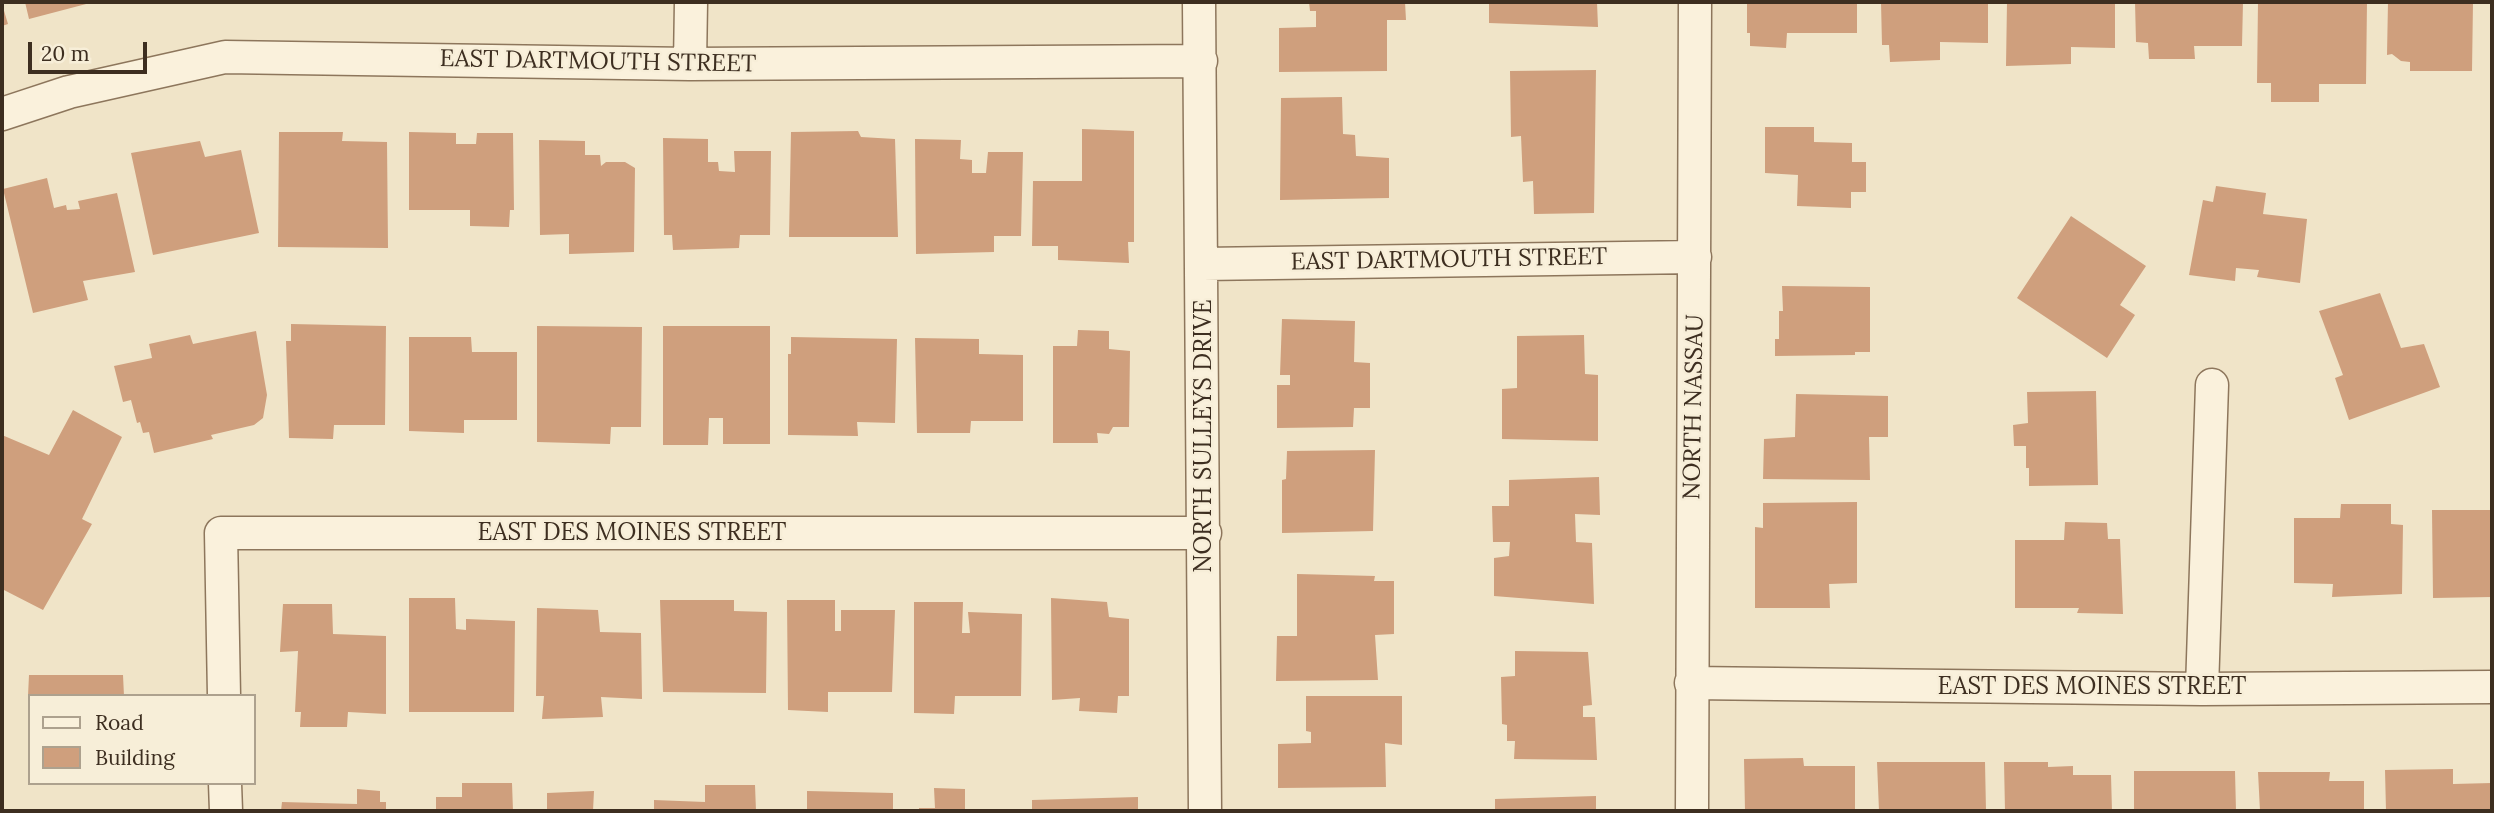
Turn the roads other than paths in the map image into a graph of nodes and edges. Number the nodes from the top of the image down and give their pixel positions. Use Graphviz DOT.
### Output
graph roads {
  1 [pos="691,2"];
  2 [pos="1199,2"];
  3 [pos="1695,2"];
  4 [pos="1201,61"];
  5 [pos="690,64"];
  6 [pos="2,114"];
  7 [pos="1695,257"];
  8 [pos="1203,264"];
  9 [pos="2211,385"];
  10 [pos="1205,533"];
  11 [pos="1691,683"];
  12 [pos="2492,687"];
  13 [pos="2202,689"];
  14 [pos="224,694"];
  15 [pos="225,785"];
  16 [pos="226,811"];
  17 [pos="1205,811"];
  18 [pos="1692,811"];
  1 -- 5 [label="street"];
  2 -- 4 [label="street, NORTH SULLEYS DRIVE"];
  3 -- 7 [label="street, NORTH NASSAU"];
  4 -- 5 [label="street, EAST DARTMOUTH STREET"];
  4 -- 8 [label="street, NORTH SULLEYS DRIVE"];
  5 -- 6 [label="street, EAST DARTMOUTH STREET"];
  7 -- 8 [label="street, EAST DARTMOUTH STREET"];
  7 -- 11 [label="street, NORTH NASSAU"];
  8 -- 10 [label="street, NORTH SULLEYS DRIVE"];
  9 -- 13 [label="street"];
  10 -- 14 [label="street, EAST DES MOINES STREET"];
  10 -- 17 [label="street, NORTH SULLEYS DRIVE"];
  11 -- 13 [label="street, EAST DES MOINES STREET"];
  11 -- 18 [label="street, NORTH NASSAU"];
  12 -- 13 [label="street, EAST DES MOINES STREET"];
  15 -- 16 [label="street"];
}
